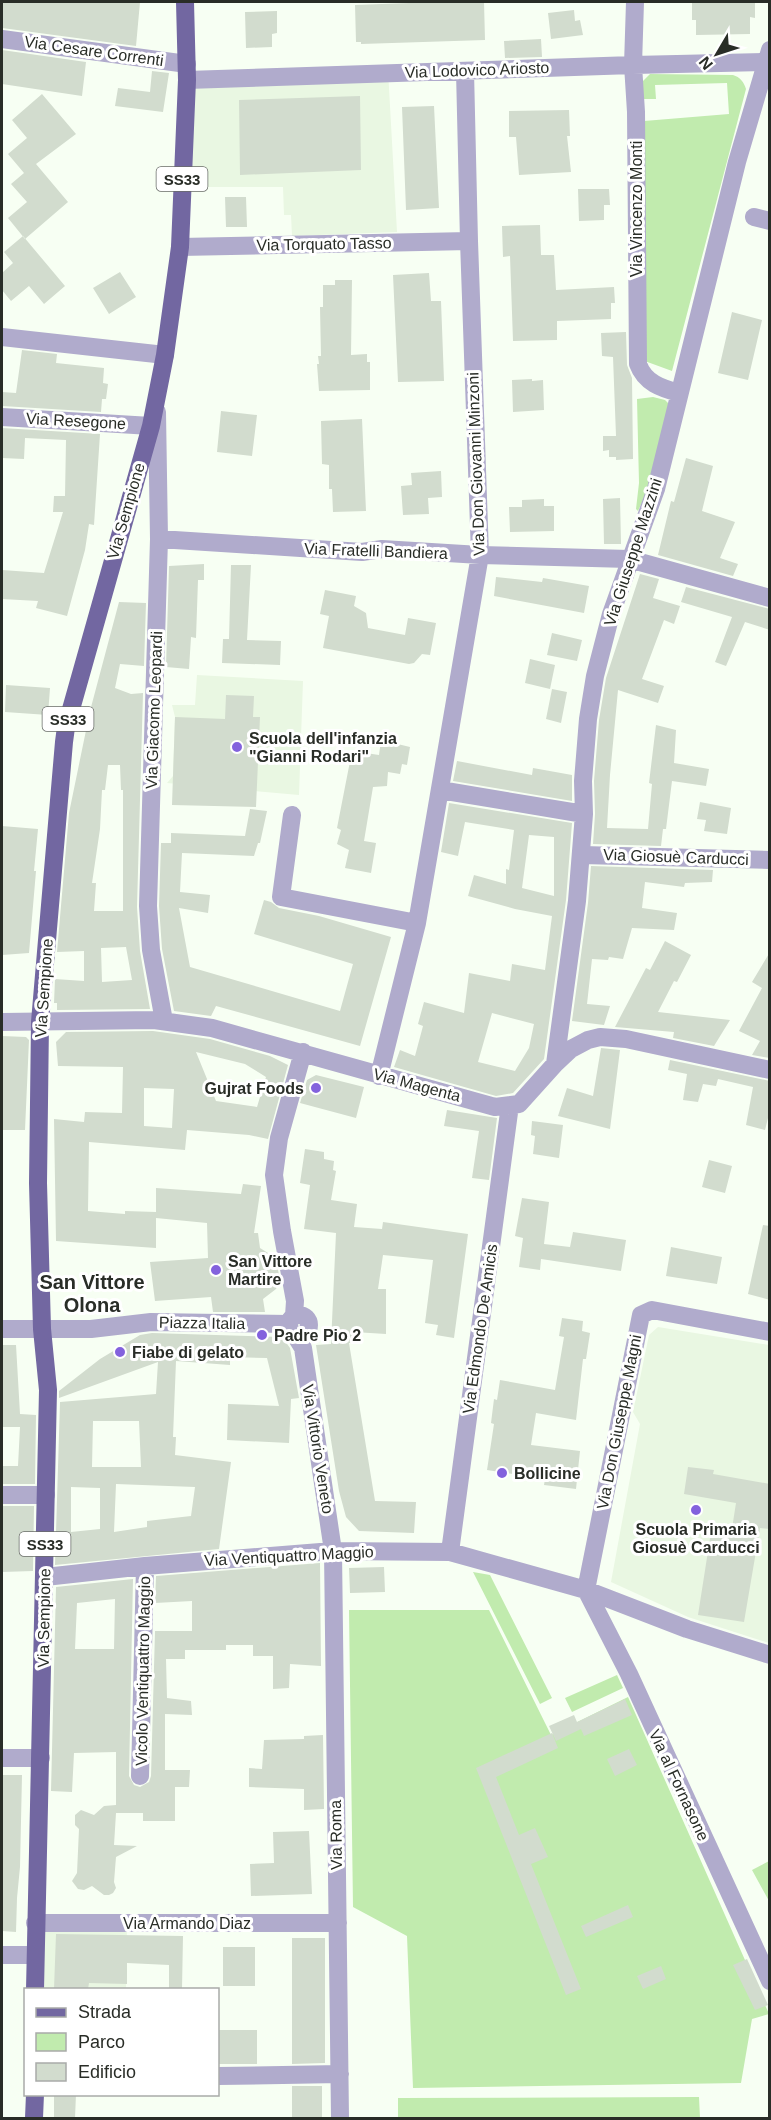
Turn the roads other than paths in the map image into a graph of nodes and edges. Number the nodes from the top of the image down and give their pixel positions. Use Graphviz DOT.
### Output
graph roads {
  1 [pos="185,2"];
  2 [pos="635,2"];
  3 [pos="2,39"];
  4 [pos="768,56"];
  5 [pos="633,65"];
  6 [pos="465,71"];
  7 [pos="187,72"];
  8 [pos="748,215"];
  9 [pos="469,241"];
  10 [pos="180,247"];
  11 [pos="2,338"];
  12 [pos="165,355"];
  13 [pos="679,393"];
  14 [pos="156,398"];
  15 [pos="2,417"];
  16 [pos="151,426"];
  17 [pos="159,539"];
  18 [pos="480,555"];
  19 [pos="629,559"];
  20 [pos="770,598"];
  21 [pos="440,790"];
  22 [pos="584,814"];
  23 [pos="292,815"];
  24 [pos="582,855"];
  25 [pos="770,860"];
  26 [pos="417,923"];
  27 [pos="164,1021"];
  28 [pos="2,1022"];
  29 [pos="40,1022"];
  30 [pos="303,1052"];
  31 [pos="555,1064"];
  32 [pos="770,1070"];
  33 [pos="379,1076"];
  34 [pos="510,1105"];
  35 [pos="298,1325"];
  36 [pos="2,1329"];
  37 [pos="42,1329"];
  38 [pos="770,1332"];
  39 [pos="2,1495"];
  40 [pos="46,1495"];
  41 [pos="333,1551"];
  42 [pos="450,1552"];
  43 [pos="145,1566"];
  44 [pos="45,1577"];
  45 [pos="586,1590"];
  46 [pos="770,1655"];
  47 [pos="2,1758"];
  48 [pos="41,1758"];
  49 [pos="140,1776"];
  50 [pos="35,1923"];
  51 [pos="338,1923"];
  52 [pos="2,1955"];
  53 [pos="35,1955"];
  54 [pos="770,1981"];
  55 [pos="35,1988"];
  56 [pos="340,2074"];
  57 [pos="219,2076"];
  58 [pos="34,2096"];
  59 [pos="34,2118"];
  60 [pos="340,2118"];
  1 -- 7 [label="main road, Via Sempione / SS33"];
  2 -- 5 [label="street, Via Vincenzo Monti"];
  3 -- 7 [label="street, Via Cesare Correnti"];
  4 -- 5 [label="street, Via Lodovico Ariosto"];
  4 -- 8 [label="street, Via Giuseppe Mazzini"];
  5 -- 6 [label="street, Via Lodovico Ariosto"];
  5 -- 13 [label="street, Via Vincenzo Monti"];
  6 -- 7 [label="street, Via Lodovico Ariosto"];
  6 -- 9 [label="street, Via Don Giovanni Minzoni"];
  7 -- 10 [label="main road, Via Sempione / SS33"];
  8 -- 13 [label="street, Via Giuseppe Mazzini"];
  9 -- 10 [label="street, Via Torquato Tasso"];
  9 -- 18 [label="street, Via Don Giovanni Minzoni"];
  10 -- 12 [label="main road, Via Sempione / SS33"];
  11 -- 12 [label="street"];
  12 -- 14 [label="main road, Via Sempione / SS33"];
  13 -- 19 [label="street, Via Giuseppe Mazzini"];
  14 -- 16 [label="main road, Via Sempione / SS33"];
  14 -- 17 [label="street, Via Giacomo Leopardi"];
  15 -- 16 [label="street, Via Resegone"];
  16 -- 29 [label="main road, Via Sempione / SS33"];
  17 -- 18 [label="street, Via Fratelli Bandiera"];
  17 -- 27 [label="street, Via Giacomo Leopardi"];
  18 -- 19 [label="street, Via Fratelli Bandiera"];
  18 -- 21 [label="street, Via Don Giovanni Minzoni"];
  19 -- 20 [label="street, Via Fratelli Bandiera"];
  19 -- 22 [label="street, Via Giuseppe Mazzini"];
  21 -- 22 [label="street"];
  21 -- 26 [label="street, Via Don Giovanni Minzoni"];
  22 -- 24 [label="street, Via Giuseppe Mazzini"];
  23 -- 26 [label="street"];
  24 -- 25 [label="street, Via Giosuè Carducci"];
  24 -- 31 [label="street, Via Giuseppe Mazzini"];
  26 -- 33 [label="street, Via Don Giovanni Minzoni"];
  27 -- 29 [label="street, Via Magenta"];
  27 -- 30 [label="street, Via Magenta"];
  28 -- 29 [label="street, Via Magenta"];
  29 -- 37 [label="main road, Via Sempione / SS33"];
  30 -- 33 [label="street, Via Magenta"];
  30 -- 35 [label="street, Via Vittorio Veneto"];
  31 -- 32 [label="street"];
  31 -- 34 [label="street"];
  33 -- 34 [label="street, Via Magenta"];
  34 -- 42 [label="street, Via Edmondo De Amicis"];
  35 -- 37 [label="street, Piazza Italia"];
  35 -- 41 [label="street, Via Vittorio Veneto"];
  36 -- 37 [label="street, Piazza Italia"];
  37 -- 40 [label="main road, Via Sempione / SS33"];
  38 -- 45 [label="street, Via Don Giuseppe Magni"];
  39 -- 40 [label="street"];
  40 -- 44 [label="main road, Via Sempione / SS33"];
  41 -- 42 [label="street, Via Ventiquattro Maggio"];
  41 -- 43 [label="street, Via Ventiquattro Maggio"];
  41 -- 51 [label="street, Via Roma"];
  42 -- 45 [label="street, Via Ventiquattro Maggio"];
  43 -- 44 [label="street, Via Ventiquattro Maggio"];
  43 -- 49 [label="street, Vicolo Ventiquattro Maggio"];
  44 -- 48 [label="main road, Via Sempione / SS33"];
  45 -- 46 [label="street, Via Ventiquattro Maggio"];
  45 -- 54 [label="street, Via al Fornasone"];
  47 -- 48 [label="street"];
  48 -- 50 [label="main road, Via Sempione / SS33"];
  50 -- 51 [label="street, Via Armando Diaz"];
  50 -- 53 [label="main road, Via Sempione / SS33"];
  51 -- 56 [label="street, Via Roma"];
  52 -- 53 [label="street"];
  53 -- 55 [label="main road, Via Sempione / SS33"];
  56 -- 57 [label="street"];
  56 -- 60 [label="street, Via Roma"];
  58 -- 59 [label="main road"];
}
